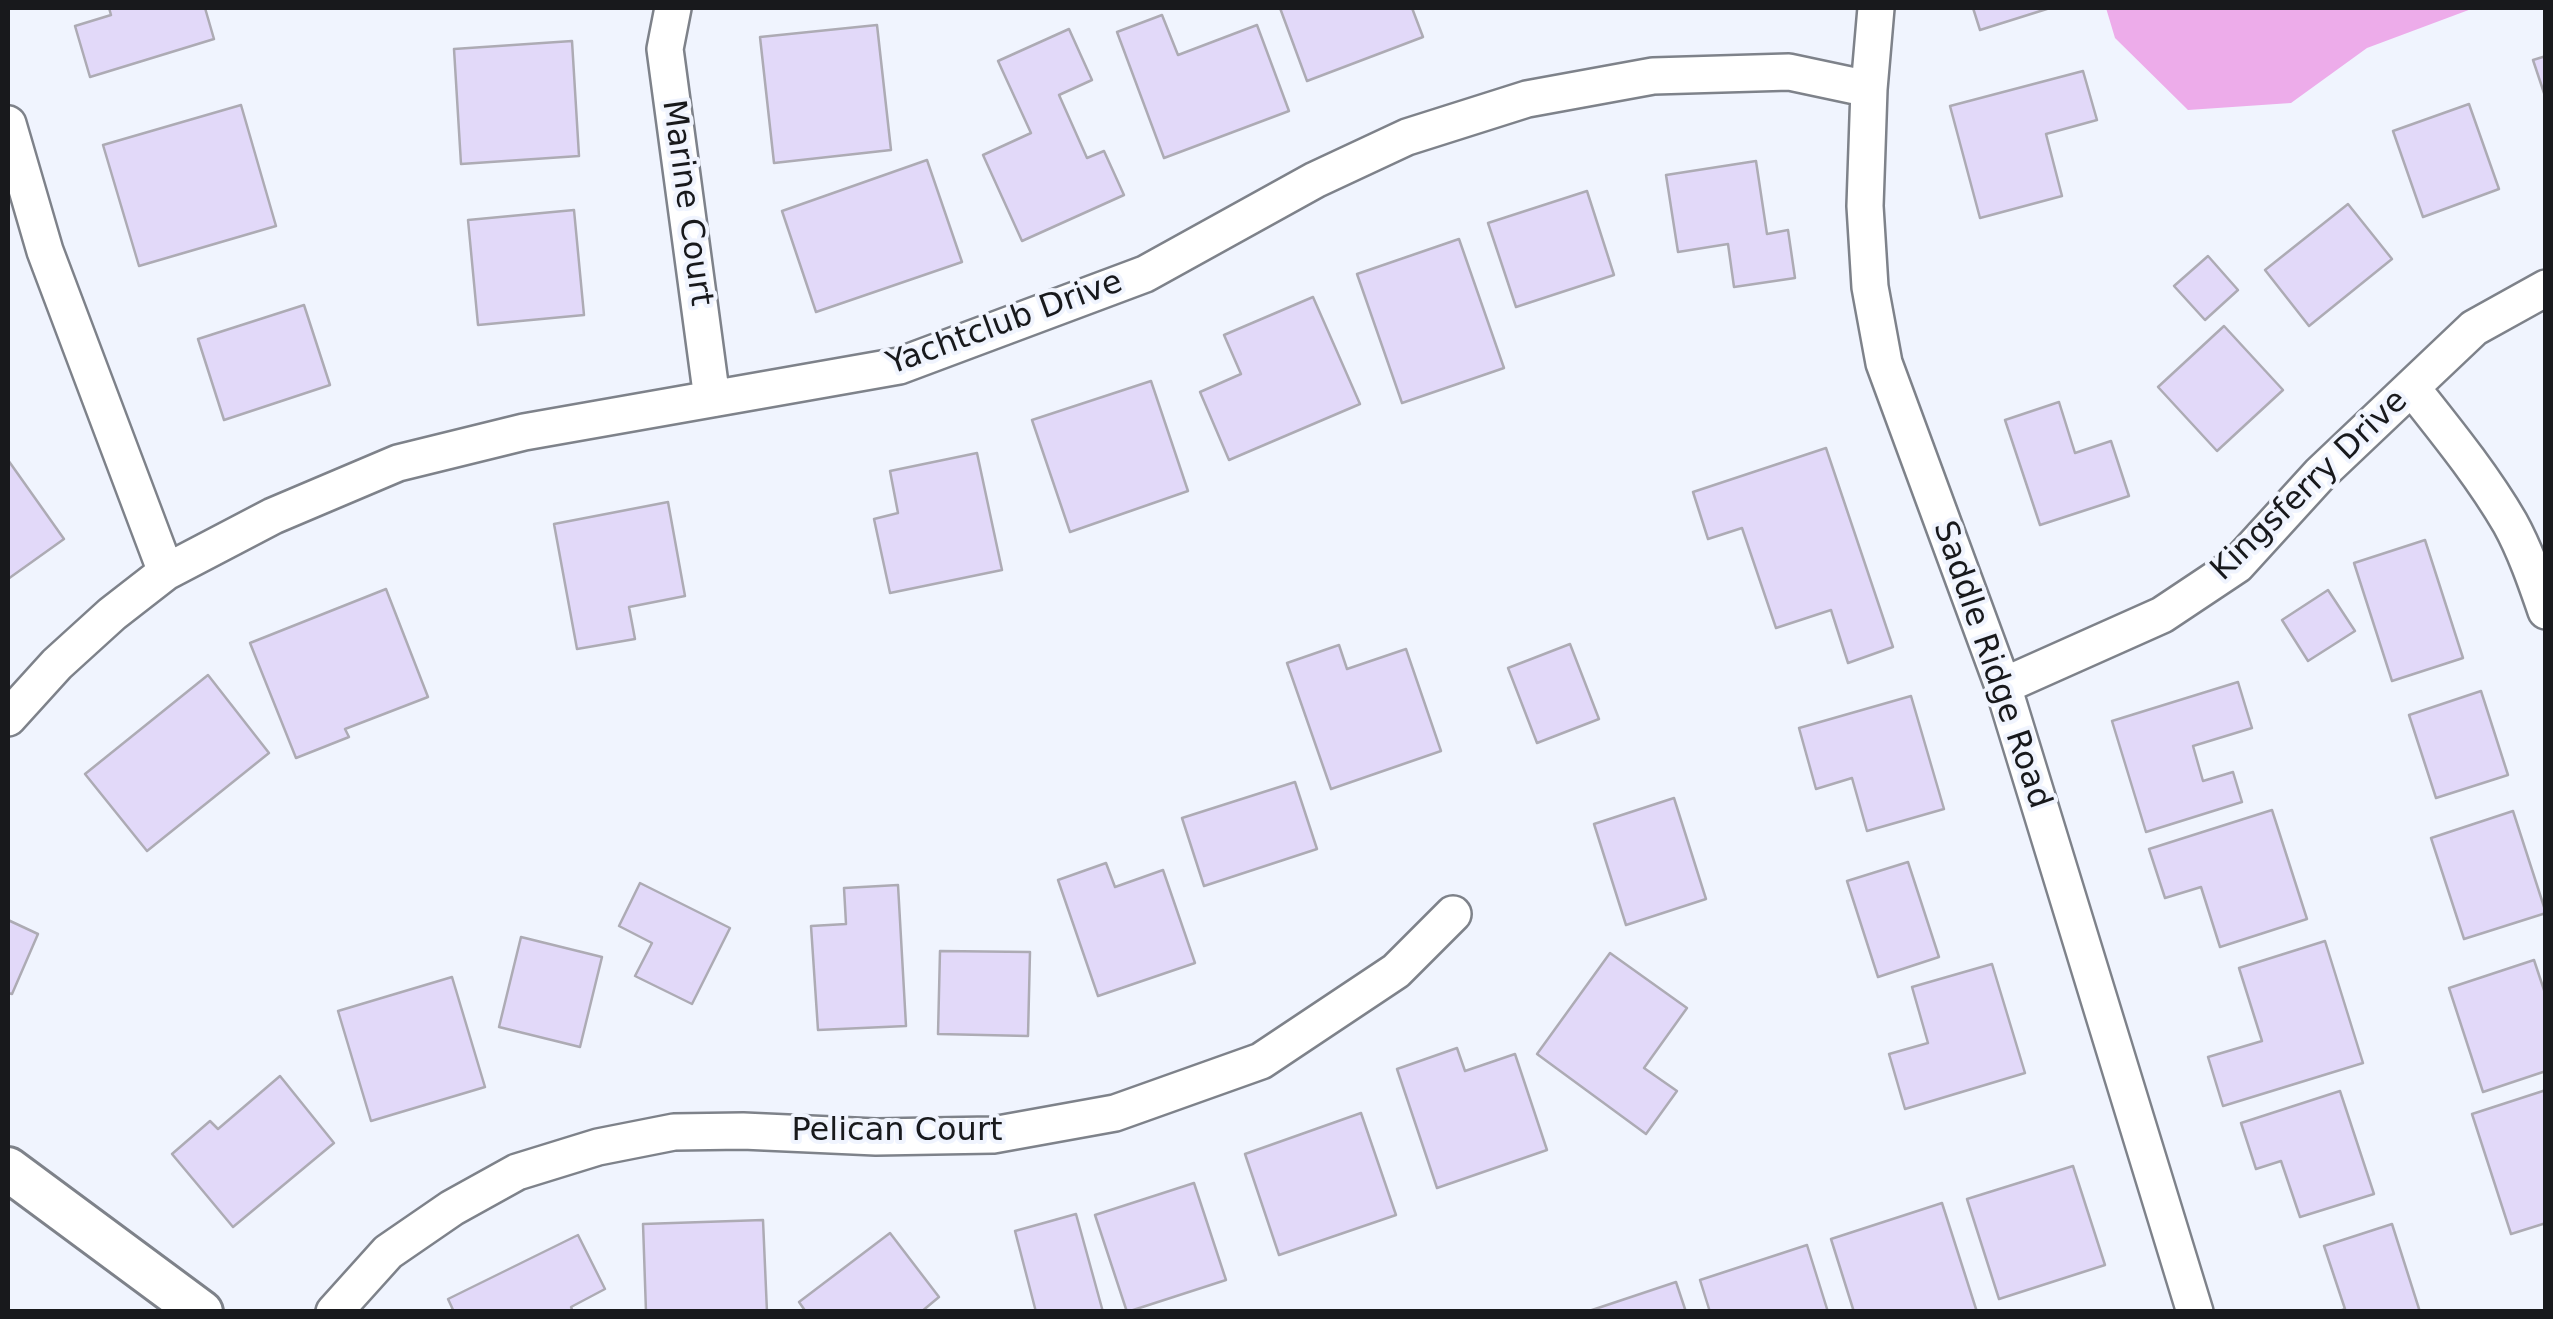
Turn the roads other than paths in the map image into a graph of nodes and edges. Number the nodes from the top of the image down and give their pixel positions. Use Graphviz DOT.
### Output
graph roads {
  1 [pos="673,8"];
  2 [pos="1876,8"];
  3 [pos="1869,88"];
  4 [pos="8,124"];
  5 [pos="2546,288"];
  6 [pos="2412,388"];
  7 [pos="712,400"];
  8 [pos="166,572"];
  9 [pos="2546,611"];
  10 [pos="2003,686"];
  11 [pos="8,718"];
  12 [pos="1453,914"];
  13 [pos="8,1169"];
  14 [pos="200,1312"];
  15 [pos="334,1312"];
  16 [pos="2195,1312"];
  1 -- 7 [label="street, Marine Court"];
  2 -- 3 [label="street, Saddle Ridge Road"];
  3 -- 7 [label="street, Yachtclub Drive"];
  3 -- 10 [label="street, Saddle Ridge Road"];
  4 -- 8 [label="street"];
  5 -- 6 [label="street, Kingsferry Drive"];
  6 -- 9 [label="street"];
  6 -- 10 [label="street, Kingsferry Drive"];
  7 -- 8 [label="street, Yachtclub Drive"];
  8 -- 11 [label="street, Yachtclub Drive"];
  10 -- 16 [label="street, Saddle Ridge Road"];
  12 -- 15 [label="street, Pelican Court"];
  13 -- 14 [label="street"];
}
